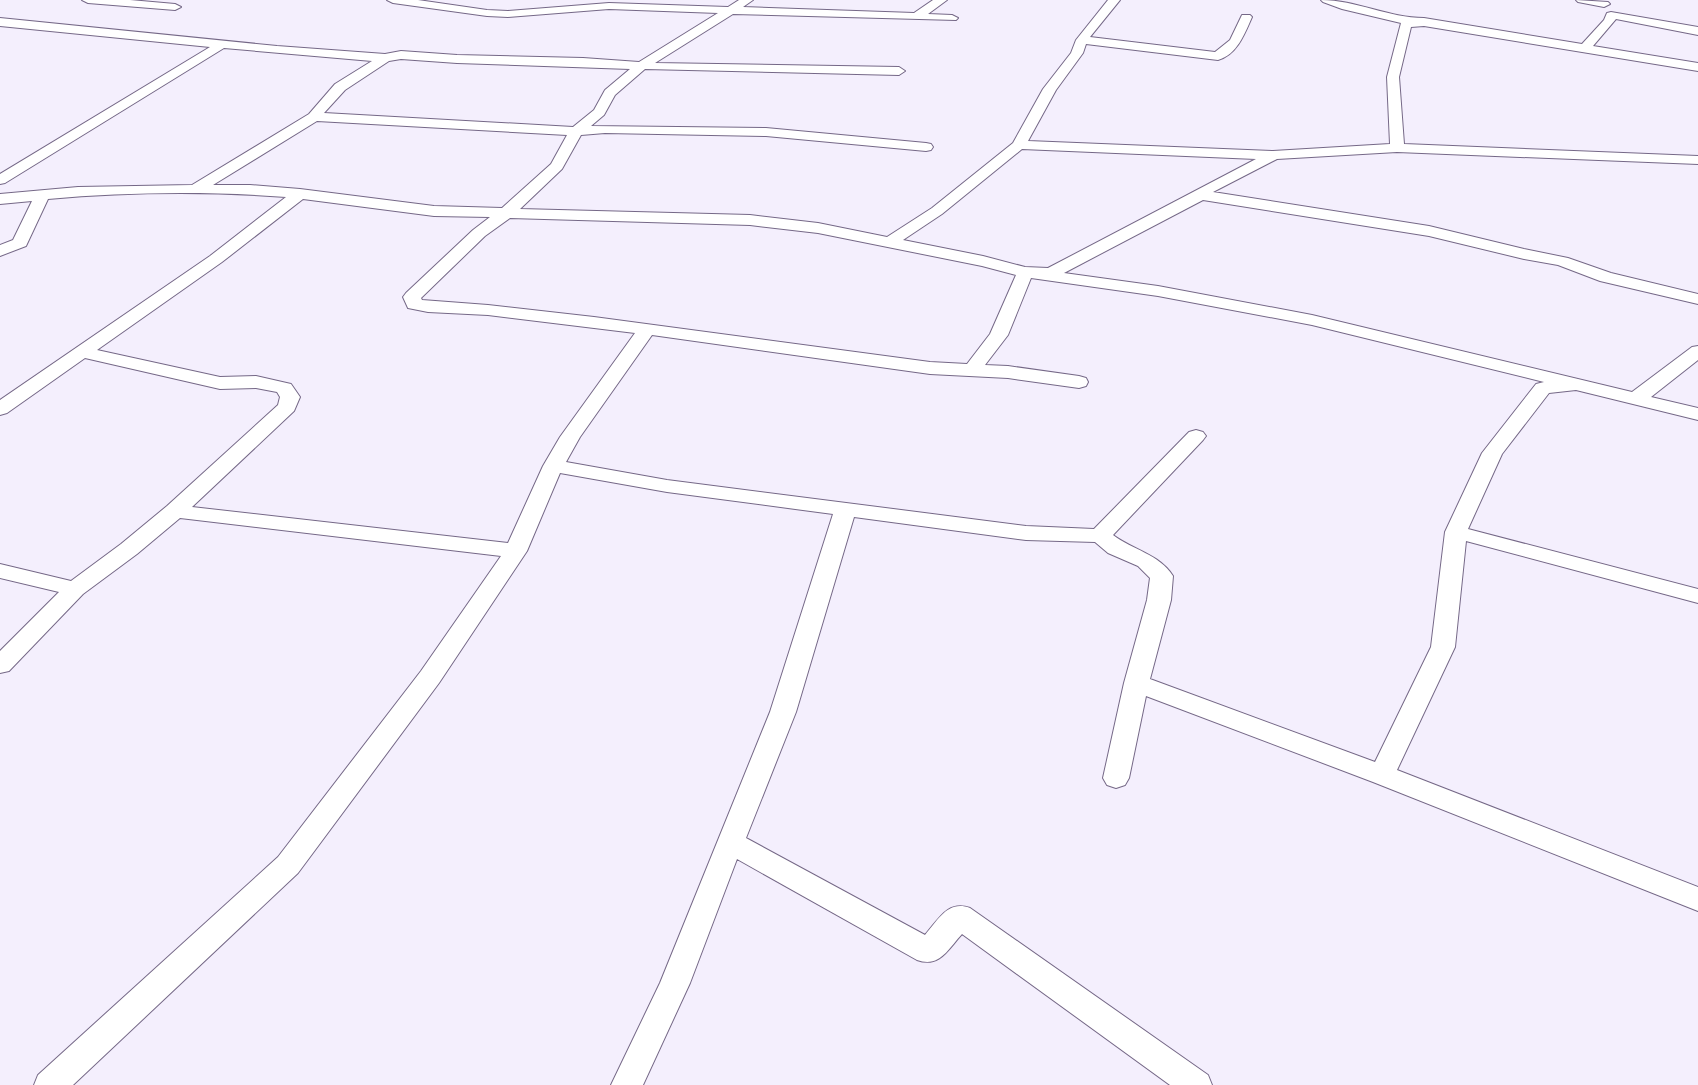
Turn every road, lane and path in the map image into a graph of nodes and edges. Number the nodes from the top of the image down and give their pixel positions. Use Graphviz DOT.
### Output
graph roads {
  1 [pos="88,0"];
  2 [pos="393,0"];
  3 [pos="575,0"];
  4 [pos="747,0"];
  5 [pos="941,0"];
  6 [pos="1114,0"];
  7 [pos="1328,0"];
  8 [pos="1582,0"];
  9 [pos="1604,2"];
  10 [pos="175,7"];
  11 [pos="567,9"];
  12 [pos="731,9"];
  13 [pos="1611,15"];
  14 [pos="916,17"];
  15 [pos="1246,17"];
  16 [pos="952,18"];
  17 [pos="0,22"];
  18 [pos="1411,22"];
  19 [pos="1698,30"];
  20 [pos="1082,40"];
  21 [pos="223,44"];
  22 [pos="1584,48"];
  23 [pos="385,58"];
  24 [pos="641,66"];
  25 [pos="1698,66"];
  26 [pos="899,71"];
  27 [pos="314,117"];
  28 [pos="576,131"];
  29 [pos="1019,145"];
  30 [pos="926,147"];
  31 [pos="1397,148"];
  32 [pos="1273,155"];
  33 [pos="1698,160"];
  34 [pos="0,180"];
  35 [pos="196,189"];
  36 [pos="300,194"];
  37 [pos="1201,195"];
  38 [pos="41,197"];
  39 [pos="0,199"];
  40 [pos="505,214"];
  41 [pos="890,242"];
  42 [pos="0,251"];
  43 [pos="1025,272"];
  44 [pos="1698,299"];
  45 [pos="647,329"];
  46 [pos="1698,351"];
  47 [pos="82,352"];
  48 [pos="971,371"];
  49 [pos="1538,381"];
  50 [pos="1079,382"];
  51 [pos="1637,398"];
  52 [pos="0,409"];
  53 [pos="1698,414"];
  54 [pos="1196,436"];
  55 [pos="553,466"];
  56 [pos="175,510"];
  57 [pos="845,510"];
  58 [pos="1456,532"];
  59 [pos="1100,536"];
  60 [pos="516,551"];
  61 [pos="0,571"];
  62 [pos="75,589"];
  63 [pos="1698,596"];
  64 [pos="0,665"];
  65 [pos="1136,683"];
  66 [pos="1382,775"];
  67 [pos="1116,778"];
  68 [pos="730,842"];
  69 [pos="1698,899"];
  70 [pos="50,1085"];
  71 [pos="628,1085"];
  72 [pos="1196,1085"];
  1 -- 10 [label="street"];
  2 -- 11 [label="street"];
  3 -- 11 [label="street"];
  4 -- 12 [label="street"];
  5 -- 14 [label="street"];
  6 -- 20 [label="street"];
  7 -- 18 [label="street"];
  8 -- 9 [label="street"];
  9 -- 13 [label="street"];
  11 -- 12 [label="street"];
  12 -- 14 [label="street"];
  12 -- 24 [label="street"];
  13 -- 19 [label="street"];
  13 -- 22 [label="street"];
  14 -- 16 [label="street"];
  15 -- 20 [label="street"];
  17 -- 21 [label="street"];
  18 -- 22 [label="street"];
  18 -- 31 [label="street"];
  20 -- 29 [label="street"];
  21 -- 23 [label="street"];
  21 -- 34 [label="street"];
  22 -- 25 [label="street"];
  23 -- 24 [label="street"];
  23 -- 27 [label="street"];
  24 -- 26 [label="street"];
  24 -- 28 [label="street"];
  27 -- 28 [label="street"];
  27 -- 35 [label="street"];
  28 -- 30 [label="street"];
  28 -- 40 [label="street"];
  29 -- 32 [label="street"];
  29 -- 41 [label="street"];
  31 -- 32 [label="street"];
  31 -- 33 [label="street"];
  32 -- 37 [label="street"];
  35 -- 36 [label="street"];
  35 -- 38 [label="street"];
  36 -- 40 [label="street"];
  36 -- 47 [label="street"];
  37 -- 43 [label="street"];
  37 -- 44 [label="street"];
  38 -- 39 [label="street"];
  38 -- 42 [label="street"];
  40 -- 41 [label="street"];
  40 -- 45 [label="street"];
  41 -- 43 [label="street"];
  43 -- 48 [label="street"];
  43 -- 49 [label="street"];
  45 -- 48 [label="street"];
  45 -- 55 [label="street"];
  46 -- 51 [label="street"];
  47 -- 52 [label="street"];
  47 -- 56 [label="street"];
  48 -- 50 [label="street"];
  49 -- 51 [label="street"];
  49 -- 58 [label="street"];
  51 -- 53 [label="street"];
  54 -- 59 [label="street"];
  55 -- 57 [label="street"];
  55 -- 60 [label="street"];
  56 -- 60 [label="street"];
  56 -- 62 [label="street"];
  57 -- 59 [label="street"];
  57 -- 68 [label="street"];
  58 -- 63 [label="street"];
  58 -- 66 [label="street"];
  59 -- 65 [label="street"];
  60 -- 70 [label="street"];
  61 -- 62 [label="street"];
  62 -- 64 [label="street"];
  65 -- 66 [label="street"];
  65 -- 67 [label="street"];
  66 -- 69 [label="street"];
  68 -- 71 [label="street"];
  68 -- 72 [label="street"];
}
